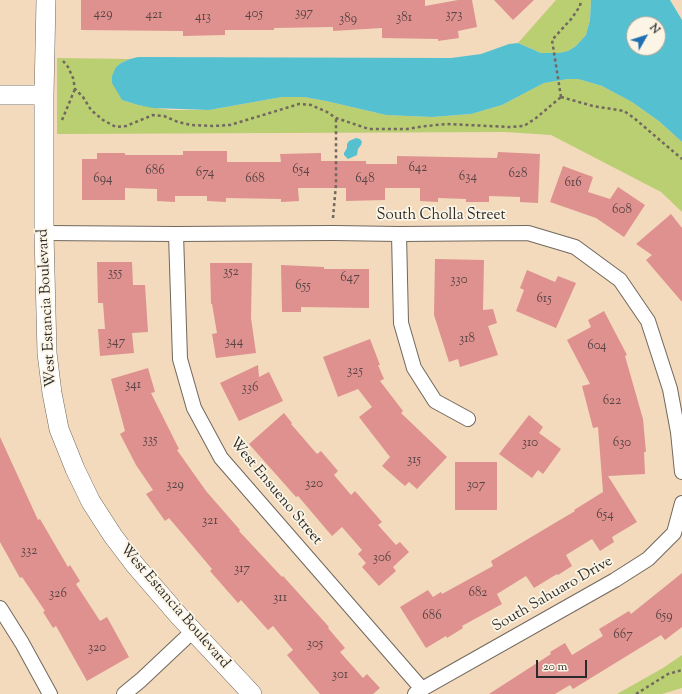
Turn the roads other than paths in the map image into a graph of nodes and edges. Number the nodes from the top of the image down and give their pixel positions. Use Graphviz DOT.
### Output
graph roads {
  1 [pos="46,0"];
  2 [pos="0,95"];
  3 [pos="44,95"];
  4 [pos="44,233"];
  5 [pos="176,234"];
  6 [pos="399,234"];
  7 [pos="468,419"];
  8 [pos="682,472"];
  9 [pos="682,503"];
  10 [pos="0,608"];
  11 [pos="193,631"];
  12 [pos="418,691"];
  13 [pos="50,694"];
  14 [pos="124,694"];
  15 [pos="252,694"];
  1 -- 3 [label="street, West Estancia Boulevard"];
  2 -- 3 [label="street"];
  3 -- 4 [label="street, West Estancia Boulevard"];
  4 -- 5 [label="street, South Cholla Street"];
  4 -- 11 [label="street, West Estancia Boulevard"];
  5 -- 6 [label="street, South Cholla Street"];
  5 -- 12 [label="street, West Ensueno Street"];
  6 -- 7 [label="street"];
  6 -- 8 [label="street, South Cholla Street"];
  9 -- 12 [label="street, South Sahuaro Drive"];
  10 -- 13 [label="street"];
  11 -- 14 [label="street"];
  11 -- 15 [label="street, West Estancia Boulevard"];
}
